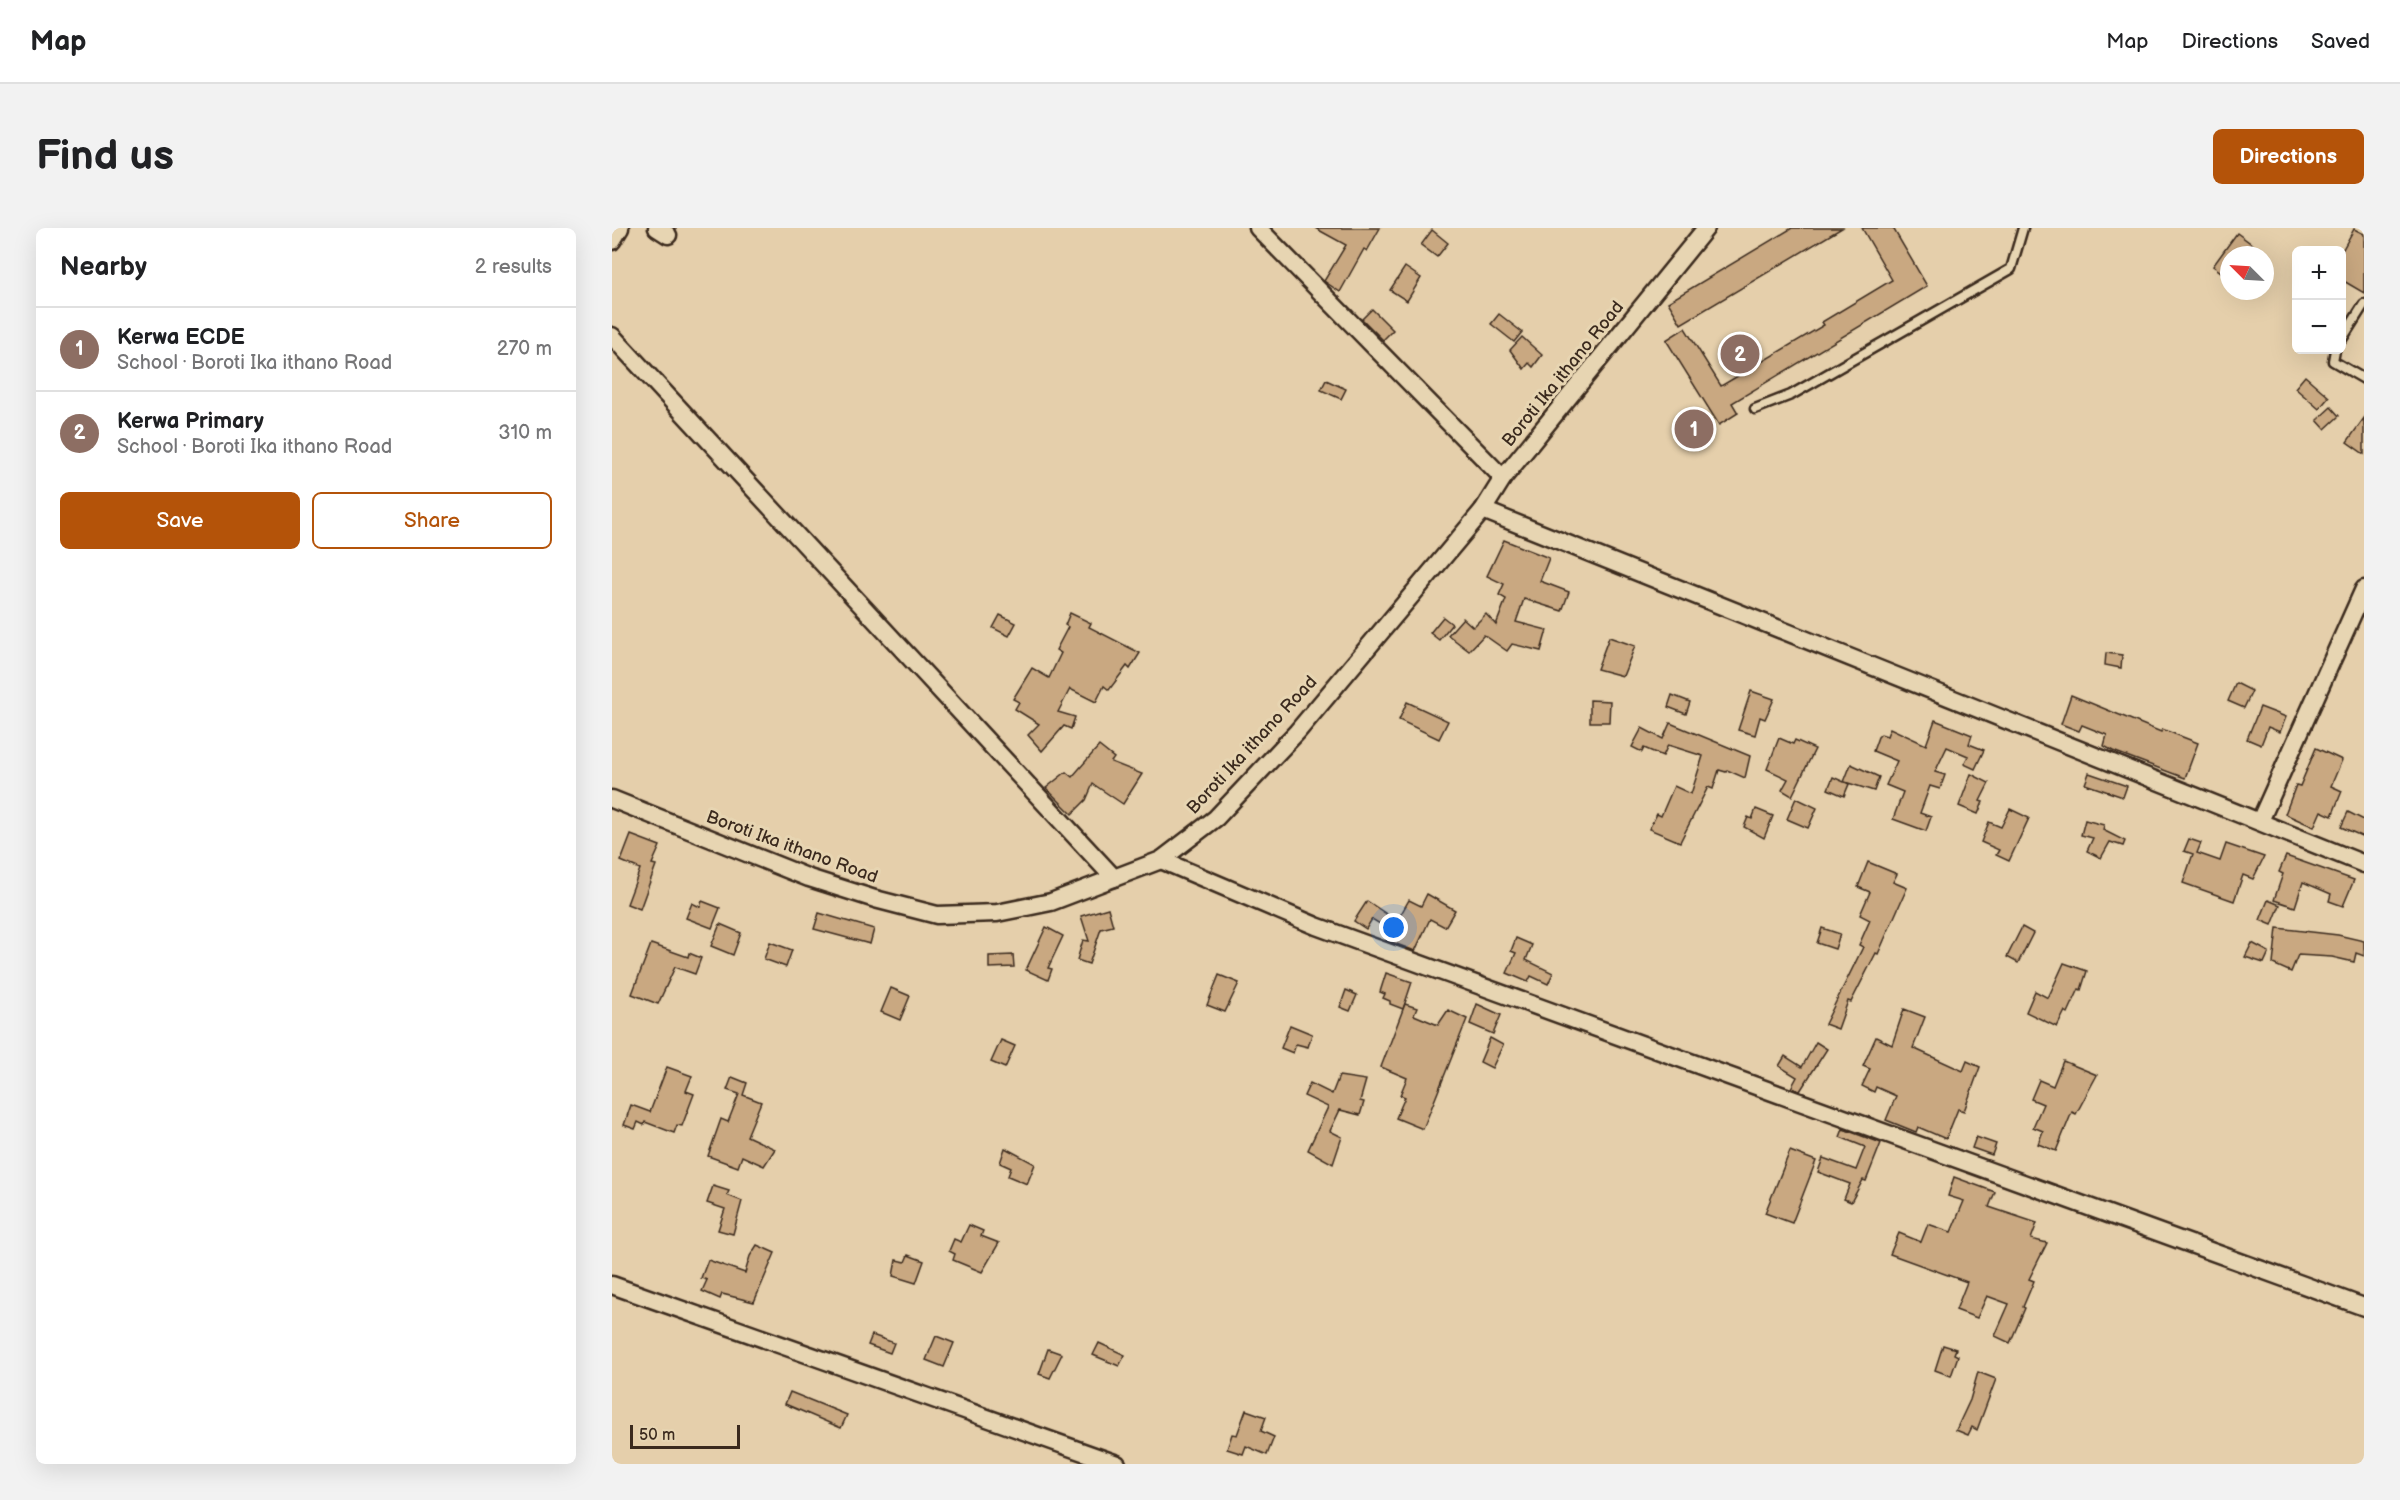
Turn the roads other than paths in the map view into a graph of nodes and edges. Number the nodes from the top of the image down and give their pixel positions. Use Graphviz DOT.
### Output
graph roads {
  1 [pos="620,228"];
  2 [pos="1258,228"];
  3 [pos="1706,228"];
  4 [pos="2023,228"];
  5 [pos="612,241"];
  6 [pos="2364,304"];
  7 [pos="2346,333"];
  8 [pos="612,336"];
  9 [pos="2334,354"];
  10 [pos="2364,379"];
  11 [pos="1755,409"];
  12 [pos="1503,478"];
  13 [pos="1482,510"];
  14 [pos="2364,589"];
  15 [pos="612,799"];
  16 [pos="2260,821"];
  17 [pos="1161,860"];
  18 [pos="2364,864"];
  19 [pos="1114,878"];
  20 [pos="612,1285"];
  21 [pos="2364,1307"];
  22 [pos="1117,1464"];
  1 -- 5 [label="street"];
  2 -- 12 [label="street"];
  3 -- 12 [label="street, Boroti Ika ithano Road"];
  4 -- 11 [label="lane"];
  6 -- 7 [label="lane"];
  8 -- 19 [label="street"];
  9 -- 10 [label="lane"];
  12 -- 13 [label="street, Boroti Ika ithano Road"];
  13 -- 16 [label="street"];
  13 -- 17 [label="street, Boroti Ika ithano Road"];
  14 -- 16 [label="street"];
  15 -- 19 [label="street, Boroti Ika ithano Road"];
  16 -- 18 [label="street"];
  17 -- 19 [label="street, Boroti Ika ithano Road"];
  17 -- 21 [label="street"];
  20 -- 22 [label="street"];
}
